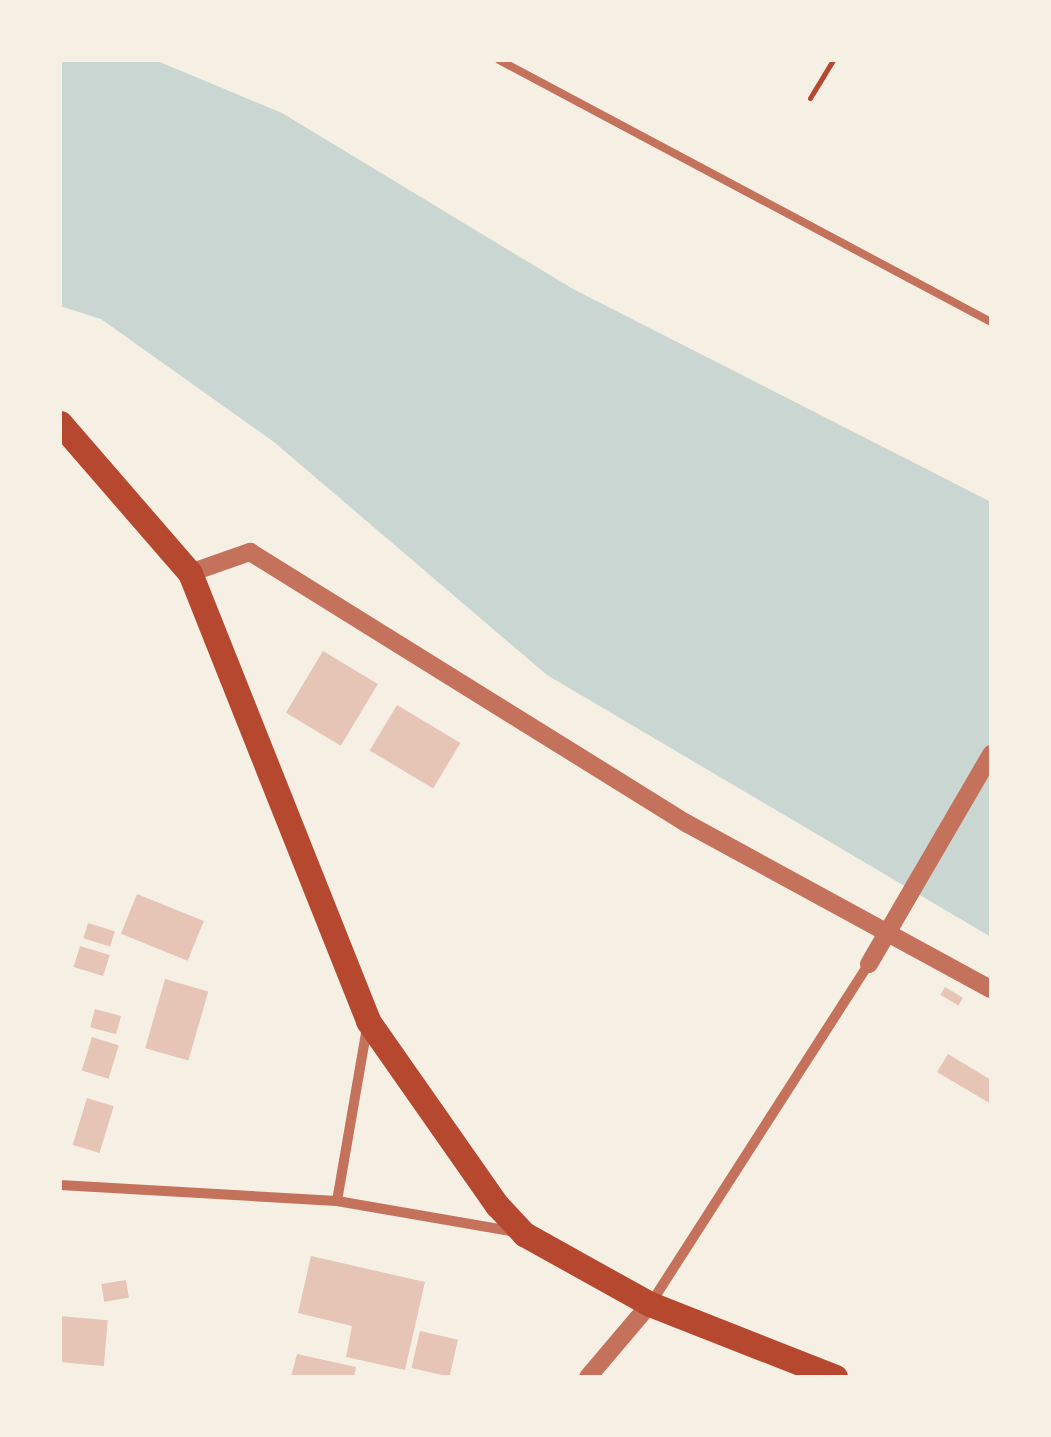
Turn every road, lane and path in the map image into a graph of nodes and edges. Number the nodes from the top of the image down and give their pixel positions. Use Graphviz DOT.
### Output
graph roads {
  1 [pos="499,60"];
  2 [pos="833,60"];
  3 [pos="810,98"];
  4 [pos="991,322"];
  5 [pos="60,423"];
  6 [pos="190,572"];
  7 [pos="991,754"];
  8 [pos="869,964"];
  9 [pos="991,989"];
  10 [pos="368,1022"];
  11 [pos="60,1185"];
  12 [pos="337,1201"];
  13 [pos="524,1234"];
  14 [pos="650,1304"];
  15 [pos="588,1377"];
  16 [pos="835,1377"];
  1 -- 4 [label="lane"];
  2 -- 3 [label="path"];
  5 -- 6 [label="main road"];
  6 -- 9 [label="street"];
  6 -- 10 [label="main road"];
  7 -- 8 [label="street"];
  8 -- 14 [label="street"];
  10 -- 12 [label="street"];
  10 -- 13 [label="main road"];
  11 -- 12 [label="street"];
  12 -- 13 [label="street"];
  13 -- 14 [label="main road"];
  14 -- 15 [label="street"];
  14 -- 16 [label="main road"];
}
